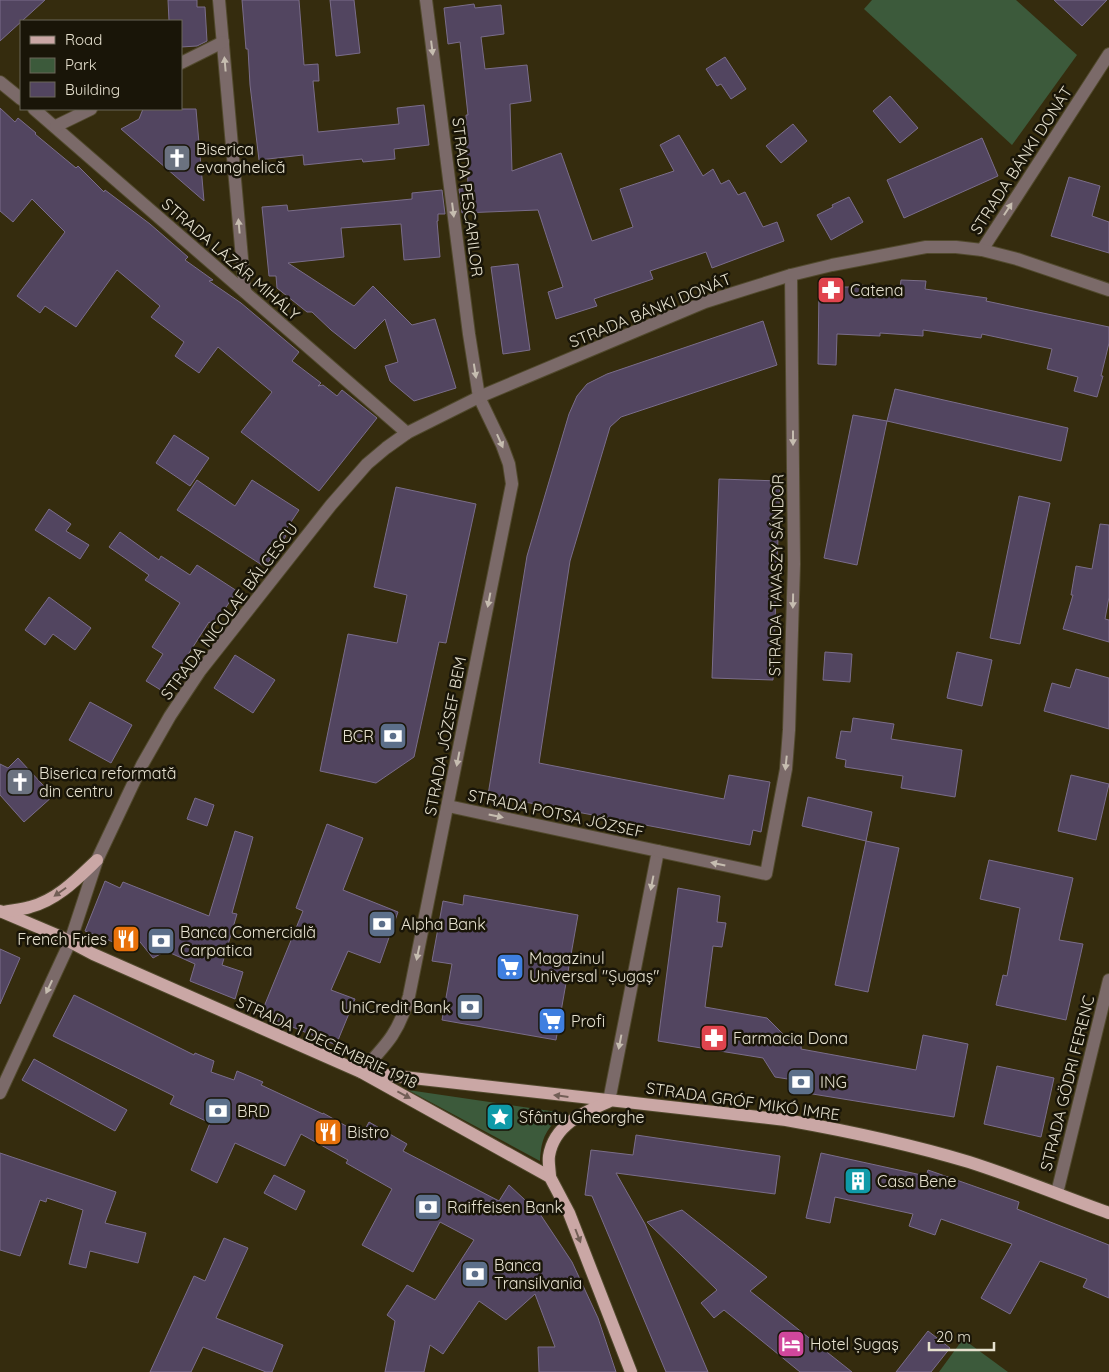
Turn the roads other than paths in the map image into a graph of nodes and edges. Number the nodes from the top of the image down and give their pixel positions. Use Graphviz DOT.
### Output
graph roads {
  1 [pos="219,0"];
  2 [pos="426,0"];
  3 [pos="223,42"];
  4 [pos="1109,54"];
  5 [pos="182,62"];
  6 [pos="0,82"];
  7 [pos="20,98"];
  8 [pos="35,110"];
  9 [pos="88,110"];
  10 [pos="56,126"];
  11 [pos="982,250"];
  12 [pos="791,275"];
  13 [pos="1109,290"];
  14 [pos="245,292"];
  15 [pos="479,397"];
  16 [pos="408,433"];
  17 [pos="448,806"];
  18 [pos="658,851"];
  19 [pos="96,860"];
  20 [pos="766,874"];
  21 [pos="1,912"];
  22 [pos="70,942"];
  23 [pos="1109,980"];
  24 [pos="361,1072"];
  25 [pos="0,1093"];
  26 [pos="609,1101"];
  27 [pos="550,1176"];
  28 [pos="1057,1193"];
  29 [pos="1109,1212"];
  30 [pos="631,1372"];
  1 -- 3 [label="street"];
  2 -- 15 [label="street, STRADA PESCARILOR, one-way"];
  3 -- 5 [label="street"];
  14 -- 3 [label="street, one-way"];
  11 -- 4 [label="street, STRADA BÁNKI DONÁT, one-way"];
  6 -- 7 [label="street"];
  8 -- 10 [label="street, STRADA LÁZÁR MIHÁLY"];
  9 -- 10 [label="street"];
  10 -- 14 [label="street, STRADA LÁZÁR MIHÁLY"];
  11 -- 12 [label="street, STRADA BÁNKI DONÁT"];
  11 -- 13 [label="street"];
  12 -- 15 [label="street, STRADA BÁNKI DONÁT"];
  12 -- 20 [label="street, STRADA TAVASZY SÁNDOR, one-way"];
  14 -- 16 [label="street, STRADA LÁZÁR MIHÁLY"];
  15 -- 16 [label="street, STRADA BÁNKI DONÁT"];
  15 -- 17 [label="street, STRADA JÓZSEF BEM, one-way"];
  16 -- 19 [label="street, STRADA NICOLAE BĂLCESCU"];
  17 -- 18 [label="street, STRADA POTSA JÓZSEF, one-way"];
  17 -- 24 [label="street, STRADA JÓZSEF BEM, one-way"];
  20 -- 18 [label="street, STRADA POTSA JÓZSEF, one-way"];
  18 -- 26 [label="street, STRADA POTSA JÓZSEF, one-way"];
  19 -- 21 [label="main road, one-way"];
  19 -- 22 [label="street, STRADA NICOLAE BĂLCESCU"];
  21 -- 22 [label="main road, STRADA 1 DECEMBRIE 1918"];
  22 -- 24 [label="main road, STRADA 1 DECEMBRIE 1918"];
  22 -- 25 [label="street, one-way"];
  23 -- 28 [label="street, STRADA GÖDRI FERENC"];
  26 -- 24 [label="main road, STRADA GRÓF MIKÓ IMRE, one-way"];
  24 -- 27 [label="main road, STRADA 1 DECEMBRIE 1918, one-way"];
  26 -- 27 [label="main road"];
  26 -- 28 [label="main road, STRADA GRÓF MIKÓ IMRE"];
  27 -- 30 [label="main road, one-way"];
  28 -- 29 [label="main road, STRADA GRÓF MIKÓ IMRE"];
}
